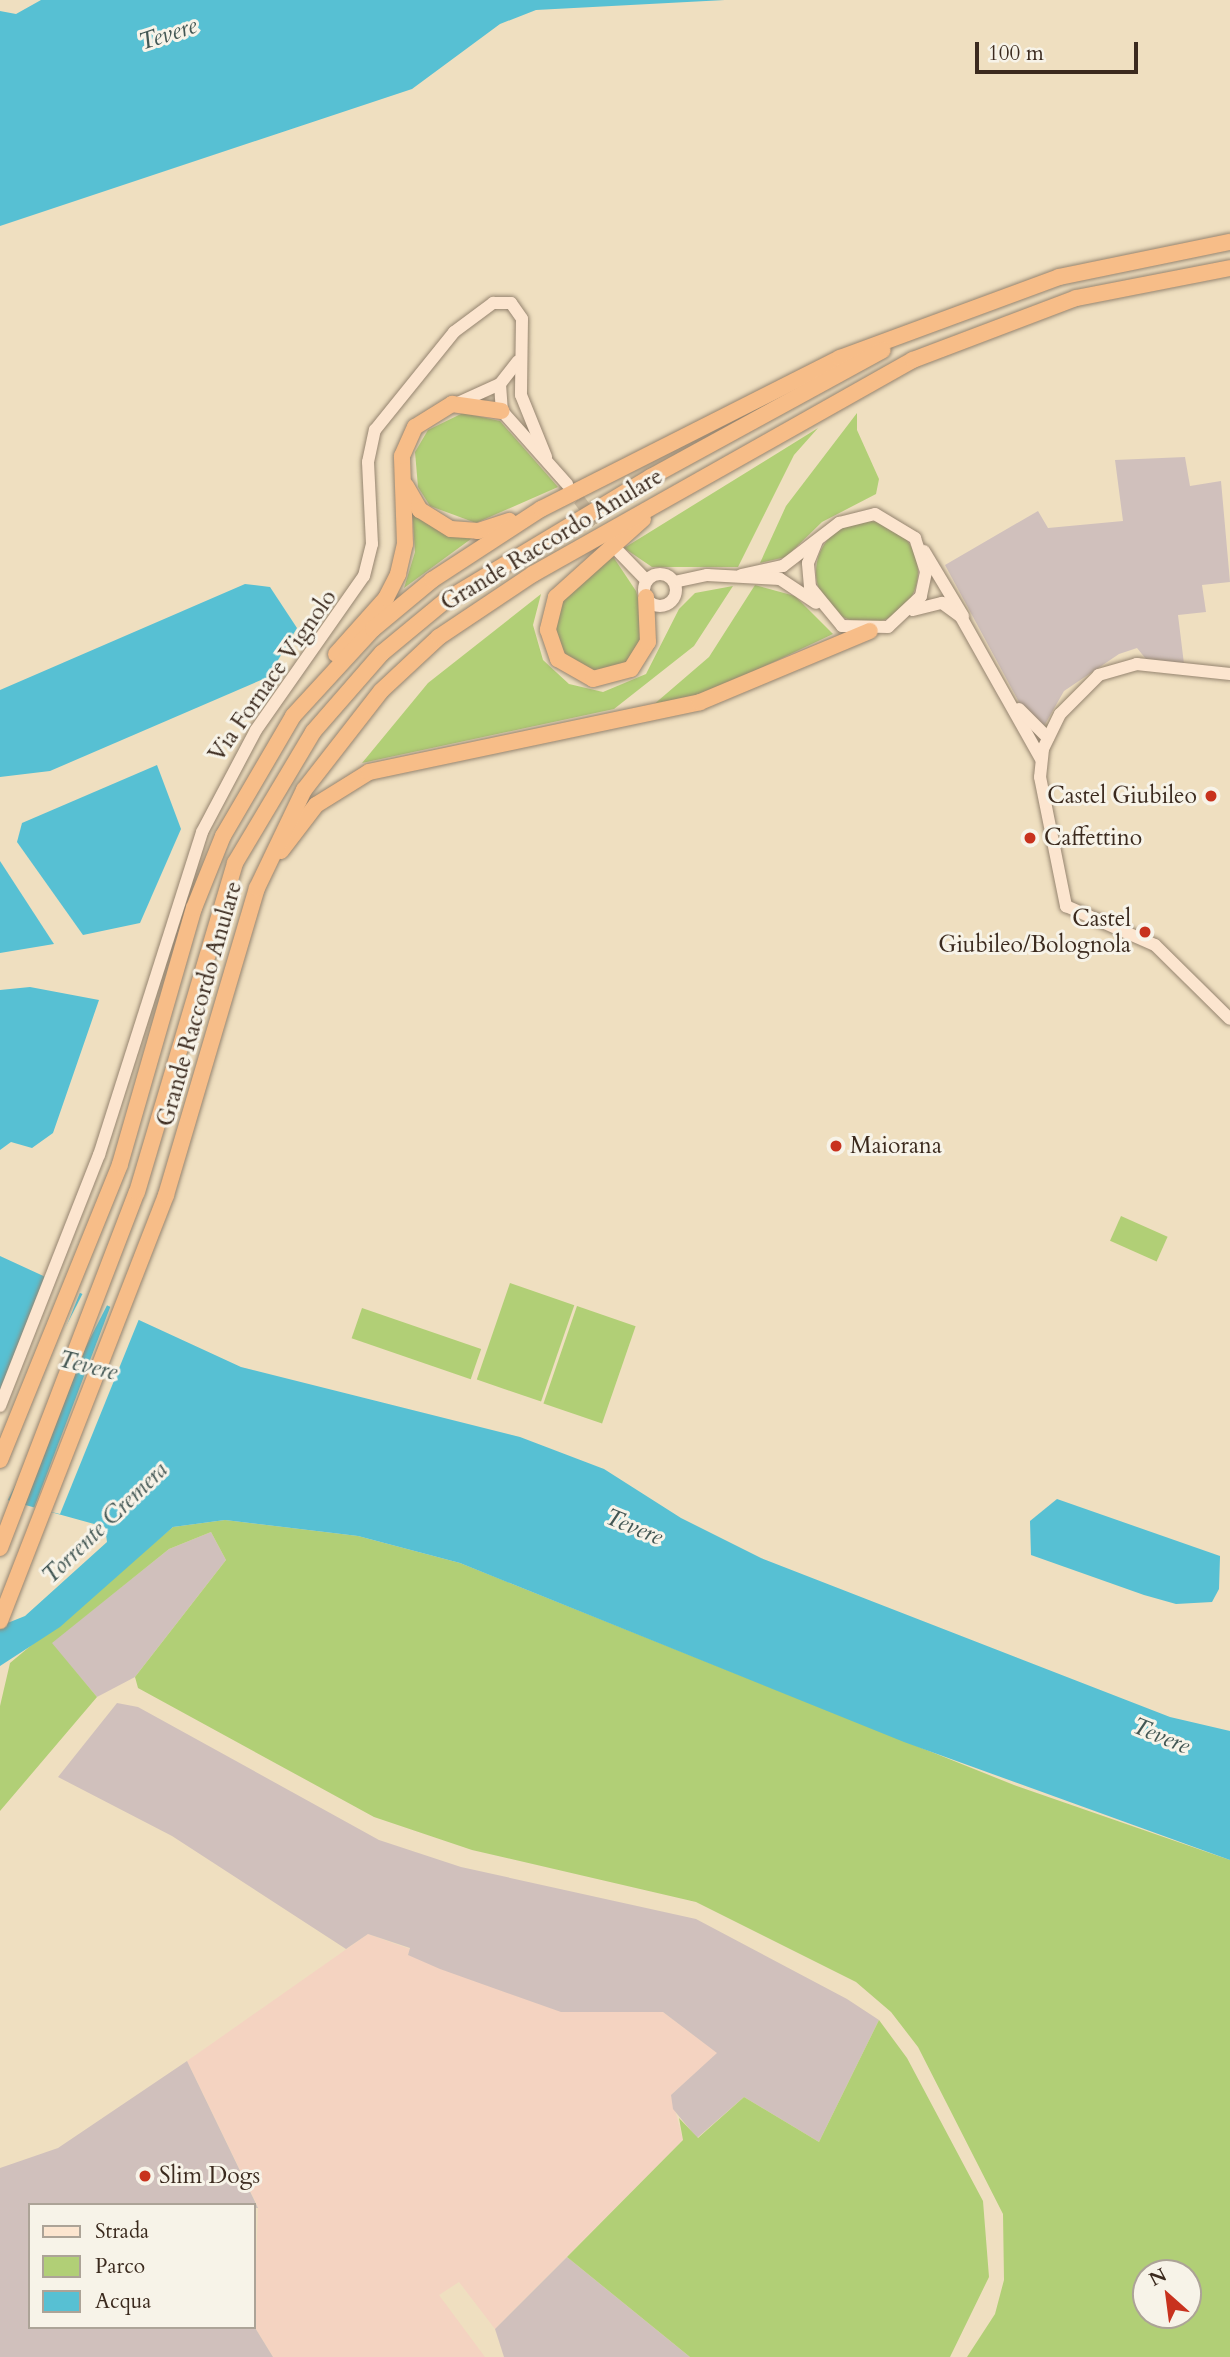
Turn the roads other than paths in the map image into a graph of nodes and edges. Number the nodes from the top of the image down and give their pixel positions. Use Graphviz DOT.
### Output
graph roads {
  1 [pos="1230,242"];
  2 [pos="1230,268"];
  3 [pos="945,318"];
  4 [pos="523,351"];
  5 [pos="500,384"];
  6 [pos="458,403"];
  7 [pos="502,411"];
  8 [pos="546,457"];
  9 [pos="403,480"];
  10 [pos="567,484"];
  11 [pos="688,484"];
  12 [pos="541,509"];
  13 [pos="817,541"];
  14 [pos="919,546"];
  15 [pos="619,552"];
  16 [pos="741,575"];
  17 [pos="674,583"];
  18 [pos="647,589"];
  19 [pos="820,606"];
  20 [pos="912,610"];
  21 [pos="966,623"];
  22 [pos="870,631"];
  23 [pos="1230,674"];
  24 [pos="1006,694"];
  25 [pos="293,716"];
  26 [pos="1048,737"];
  27 [pos="1041,760"];
  28 [pos="257,888"];
  29 [pos="1230,1019"];
  30 [pos="0,1406"];
  31 [pos="0,1460"];
  32 [pos="0,1548"];
  33 [pos="0,1621"];
  1 -- 3 [label="highway, Grande Raccordo Anulare"];
  2 -- 11 [label="highway, Grande Raccordo Anulare"];
  3 -- 12 [label="highway, Grande Raccordo Anulare"];
  3 -- 32 [label="highway, Grande Raccordo Anulare"];
  4 -- 5 [label="street"];
  4 -- 8 [label="street, Via Fornace Vignolo"];
  4 -- 30 [label="street, Via Fornace Vignolo"];
  5 -- 6 [label="street"];
  5 -- 7 [label="street"];
  6 -- 7 [label="highway"];
  6 -- 9 [label="highway"];
  7 -- 8 [label="street"];
  8 -- 10 [label="street"];
  9 -- 12 [label="highway"];
  9 -- 25 [label="highway"];
  11 -- 18 [label="highway"];
  11 -- 28 [label="highway, Grande Raccordo Anulare"];
  12 -- 25 [label="highway, Grande Raccordo Anulare"];
  13 -- 14 [label="street"];
  13 -- 16 [label="street"];
  13 -- 19 [label="street"];
  14 -- 20 [label="street"];
  14 -- 21 [label="street"];
  15 -- 18 [label="street"];
  16 -- 17 [label="street"];
  16 -- 19 [label="street"];
  17 -- 18 [label="street"];
  17 -- 18 [label="street"];
  19 -- 22 [label="street"];
  20 -- 21 [label="street"];
  20 -- 22 [label="street"];
  21 -- 24 [label="street"];
  22 -- 28 [label="highway"];
  23 -- 26 [label="street"];
  24 -- 26 [label="street"];
  24 -- 27 [label="street"];
  25 -- 31 [label="highway, Grande Raccordo Anulare"];
  26 -- 27 [label="street"];
  27 -- 29 [label="street"];
  28 -- 33 [label="highway, Grande Raccordo Anulare"];
}
